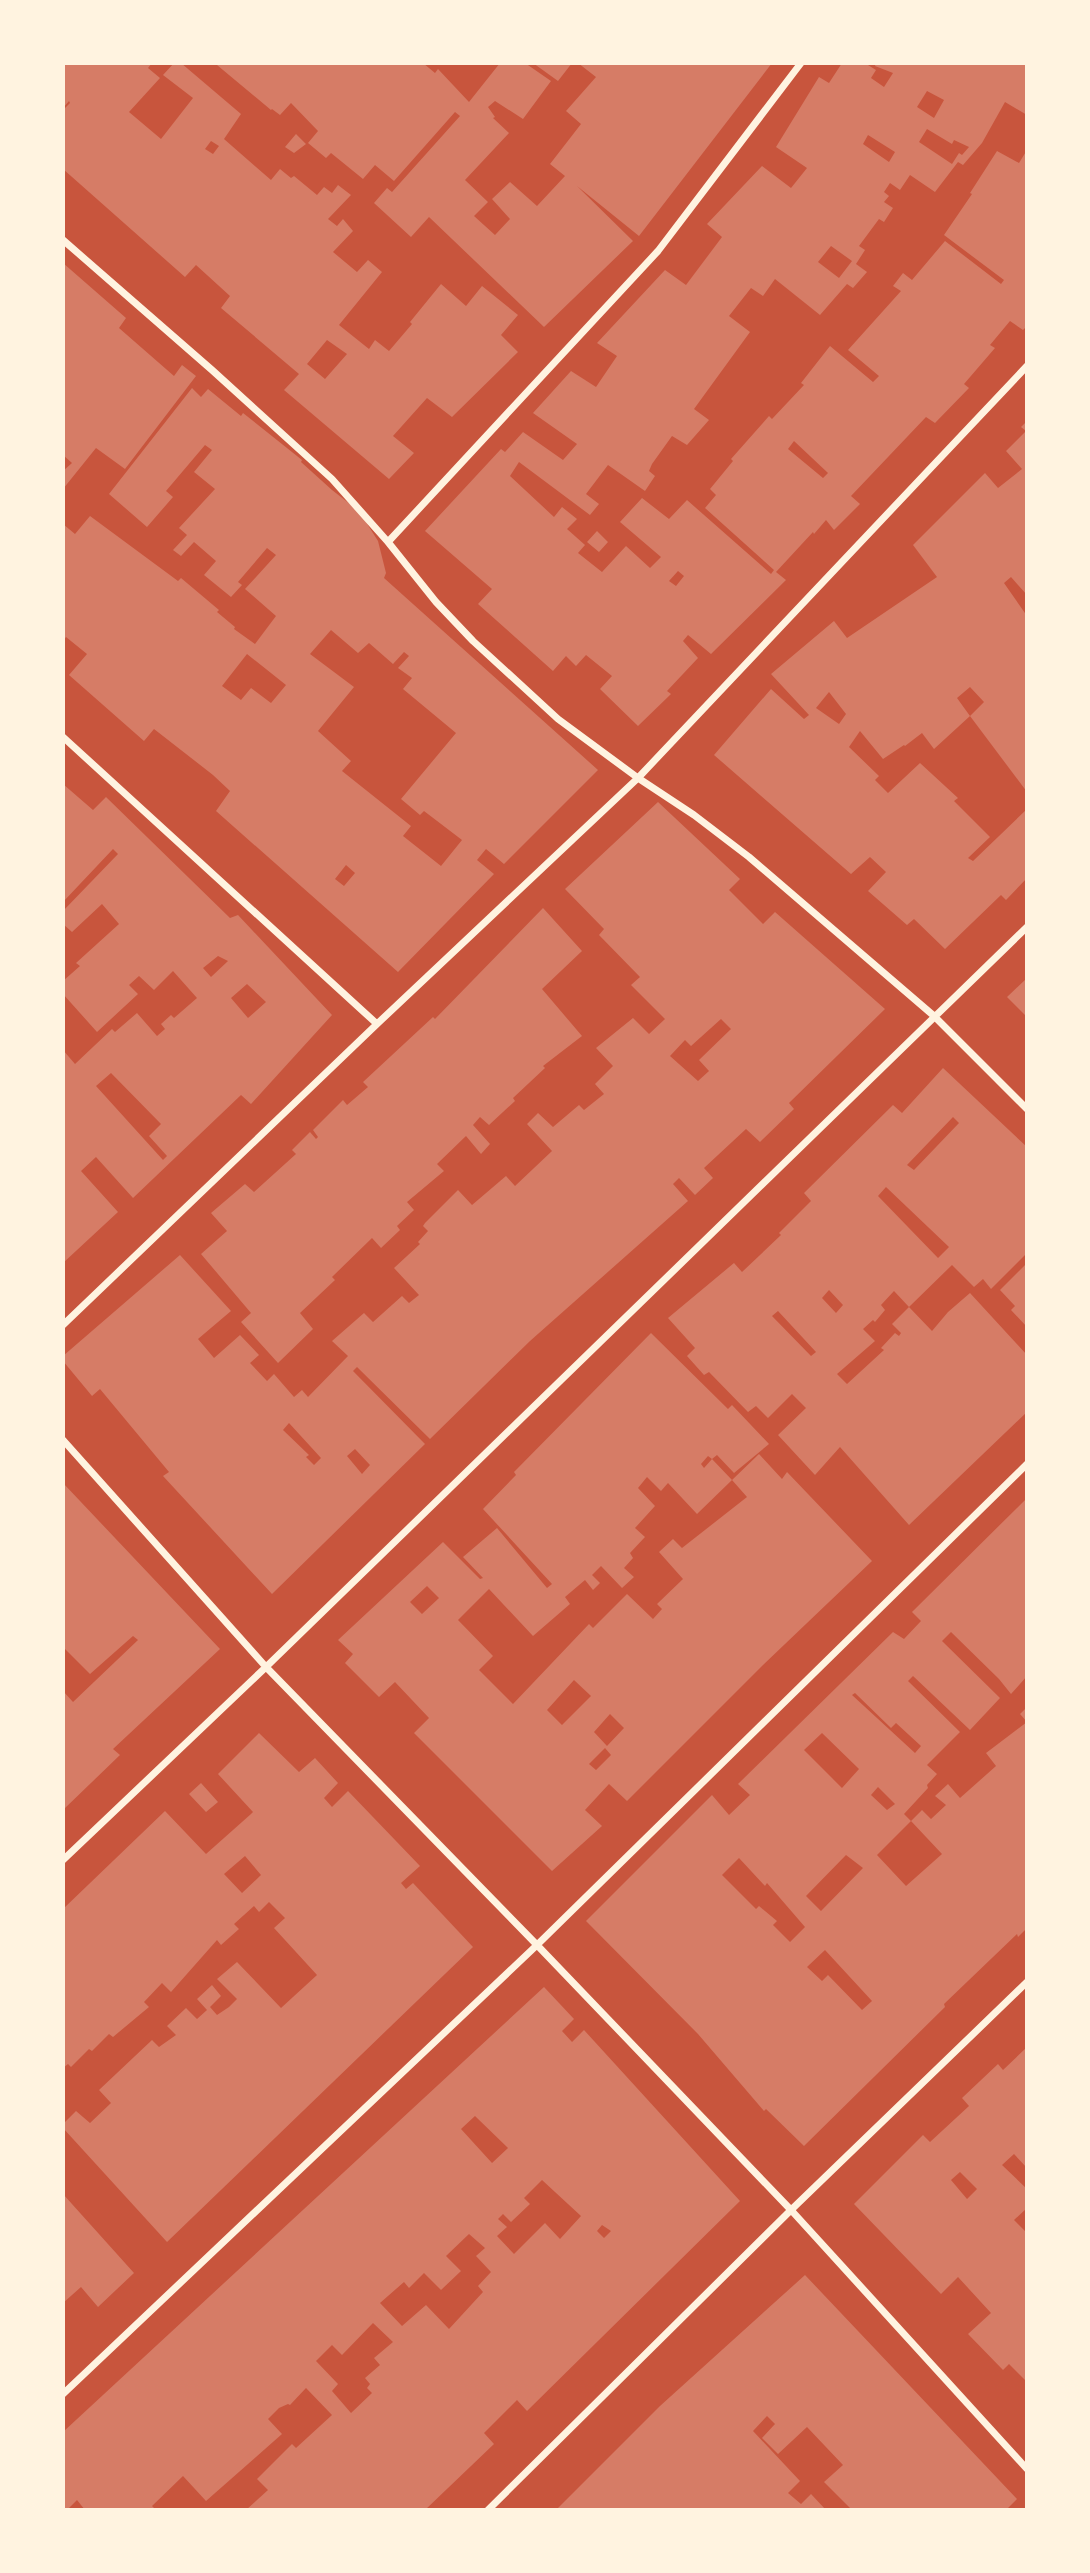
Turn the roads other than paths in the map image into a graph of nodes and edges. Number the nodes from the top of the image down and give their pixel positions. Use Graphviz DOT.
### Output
graph roads {
  1 [pos="801,63"];
  2 [pos="63,240"];
  3 [pos="1027,366"];
  4 [pos="388,542"];
  5 [pos="63,737"];
  6 [pos="638,778"];
  7 [pos="1027,927"];
  8 [pos="934,1016"];
  9 [pos="377,1024"];
  10 [pos="1027,1109"];
  11 [pos="63,1325"];
  12 [pos="63,1440"];
  13 [pos="1027,1464"];
  14 [pos="266,1667"];
  15 [pos="63,1860"];
  16 [pos="537,1945"];
  17 [pos="1027,1982"];
  18 [pos="792,2210"];
  19 [pos="63,2394"];
  20 [pos="1027,2469"];
  21 [pos="488,2510"];
  1 -- 4 [label="street"];
  2 -- 4 [label="street"];
  3 -- 6 [label="street"];
  4 -- 6 [label="street"];
  5 -- 9 [label="street"];
  6 -- 8 [label="street"];
  6 -- 9 [label="street"];
  7 -- 8 [label="street"];
  8 -- 10 [label="street"];
  8 -- 14 [label="street"];
  9 -- 11 [label="street"];
  12 -- 14 [label="street"];
  13 -- 16 [label="street"];
  14 -- 15 [label="street"];
  14 -- 16 [label="street"];
  16 -- 18 [label="street"];
  16 -- 19 [label="street"];
  17 -- 18 [label="street"];
  18 -- 20 [label="street"];
  18 -- 21 [label="street"];
}
